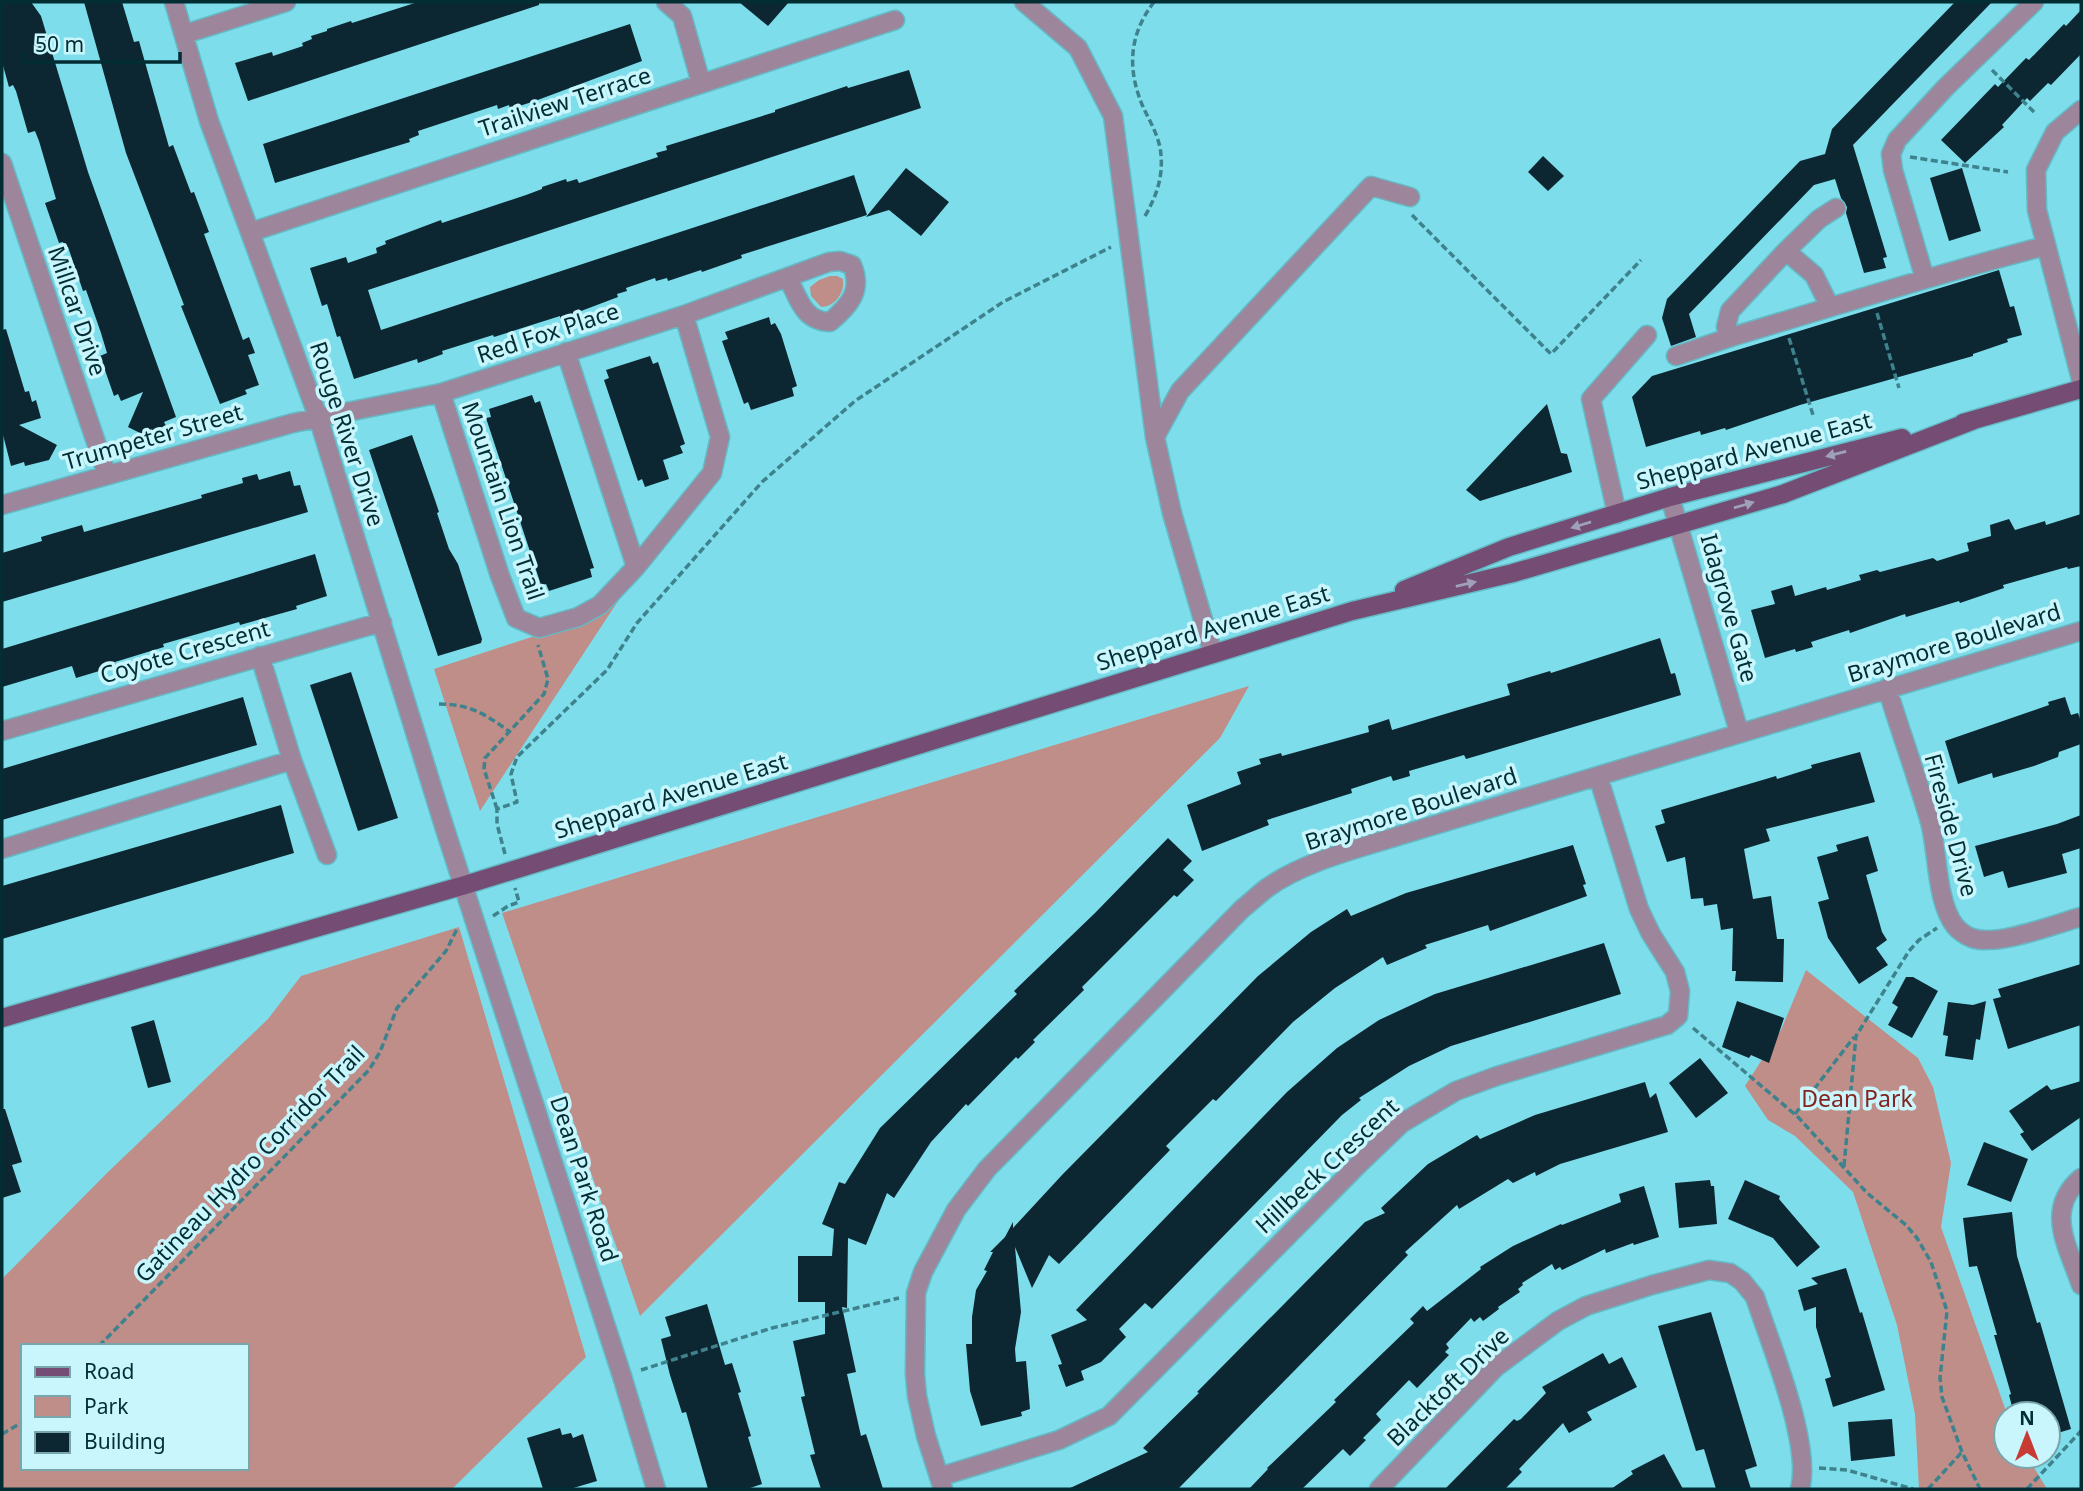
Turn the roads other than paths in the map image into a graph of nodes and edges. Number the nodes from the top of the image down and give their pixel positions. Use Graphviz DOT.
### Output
graph roads {
  1 [pos="174,2"];
  2 [pos="286,2"];
  3 [pos="666,2"];
  4 [pos="1024,2"];
  5 [pos="2034,2"];
  6 [pos="895,20"];
  7 [pos="185,34"];
  8 [pos="701,83"];
  9 [pos="2081,110"];
  10 [pos="2,163"];
  11 [pos="1410,197"];
  12 [pos="1836,208"];
  13 [pos="251,232"];
  14 [pos="2045,246"];
  15 [pos="1786,251"];
  16 [pos="788,278"];
  17 [pos="1925,279"];
  18 [pos="1830,307"];
  19 [pos="684,315"];
  20 [pos="1647,335"];
  21 [pos="1731,337"];
  22 [pos="566,352"];
  23 [pos="1676,356"];
  24 [pos="2081,379"];
  25 [pos="2081,389"];
  26 [pos="441,393"];
  27 [pos="318,417"];
  28 [pos="1974,420"];
  29 [pos="1155,438"];
  30 [pos="107,475"];
  31 [pos="1670,497"];
  32 [pos="2,505"];
  33 [pos="1617,514"];
  34 [pos="1678,525"];
  35 [pos="636,567"];
  36 [pos="1352,611"];
  37 [pos="382,622"];
  38 [pos="2081,631"];
  39 [pos="1213,654"];
  40 [pos="260,656"];
  41 [pos="1887,688"];
  42 [pos="2,731"];
  43 [pos="1739,732"];
  44 [pos="292,760"];
  45 [pos="1598,776"];
  46 [pos="2,849"];
  47 [pos="327,855"];
  48 [pos="465,885"];
  49 [pos="2081,916"];
  50 [pos="2,1018"];
  51 [pos="2081,1178"];
  52 [pos="2081,1285"];
  53 [pos="941,1483"];
  54 [pos="656,1489"];
  55 [pos="1379,1489"];
  56 [pos="1800,1489"];
  1 -- 7 [label="street, Rouge River Drive"];
  2 -- 7 [label="street"];
  3 -- 8 [label="street"];
  4 -- 29 [label="street"];
  5 -- 17 [label="street"];
  6 -- 8 [label="street, Trailview Terrace"];
  7 -- 13 [label="street, Rouge River Drive"];
  8 -- 13 [label="street, Trailview Terrace"];
  9 -- 14 [label="street"];
  10 -- 30 [label="street, Millcar Drive"];
  11 -- 29 [label="street"];
  12 -- 15 [label="street"];
  13 -- 27 [label="street, Rouge River Drive"];
  14 -- 17 [label="street"];
  14 -- 24 [label="street"];
  15 -- 18 [label="street"];
  15 -- 21 [label="street"];
  16 -- 19 [label="street, Red Fox Place"];
  17 -- 18 [label="street"];
  18 -- 21 [label="street"];
  19 -- 22 [label="street, Red Fox Place"];
  19 -- 35 [label="street, Mountain Lion Trail"];
  20 -- 33 [label="street"];
  21 -- 23 [label="street"];
  22 -- 26 [label="street, Red Fox Place"];
  22 -- 35 [label="street"];
  25 -- 28 [label="main road, Sheppard Avenue East"];
  26 -- 27 [label="street, Red Fox Place"];
  26 -- 35 [label="street, Mountain Lion Trail"];
  27 -- 30 [label="street, Trumpeter Street"];
  27 -- 37 [label="street, Rouge River Drive"];
  28 -- 31 [label="main road, Sheppard Avenue East, one-way"];
  34 -- 28 [label="main road, Sheppard Avenue East, one-way"];
  29 -- 39 [label="street"];
  30 -- 32 [label="street, Trumpeter Street"];
  31 -- 33 [label="main road, Sheppard Avenue East"];
  31 -- 34 [label="street, Idagrove Gate"];
  33 -- 36 [label="main road, Sheppard Avenue East, one-way"];
  36 -- 34 [label="main road, Sheppard Avenue East, one-way"];
  34 -- 43 [label="street, Idagrove Gate"];
  36 -- 39 [label="main road, Sheppard Avenue East"];
  37 -- 40 [label="street, Coyote Crescent"];
  37 -- 48 [label="street, Rouge River Drive"];
  38 -- 41 [label="street, Braymore Boulevard"];
  39 -- 48 [label="main road, Sheppard Avenue East"];
  40 -- 42 [label="street, Coyote Crescent"];
  40 -- 44 [label="street"];
  41 -- 43 [label="street, Braymore Boulevard"];
  41 -- 49 [label="street, Fireside Drive"];
  43 -- 45 [label="street, Braymore Boulevard"];
  44 -- 46 [label="street"];
  44 -- 47 [label="street"];
  45 -- 53 [label="street, Braymore Boulevard"];
  45 -- 53 [label="street, Hillbeck Crescent"];
  48 -- 50 [label="main road, Sheppard Avenue East"];
  48 -- 54 [label="street, Dean Park Road"];
  51 -- 52 [label="street"];
  55 -- 56 [label="street, Blacktoft Drive"];
}
